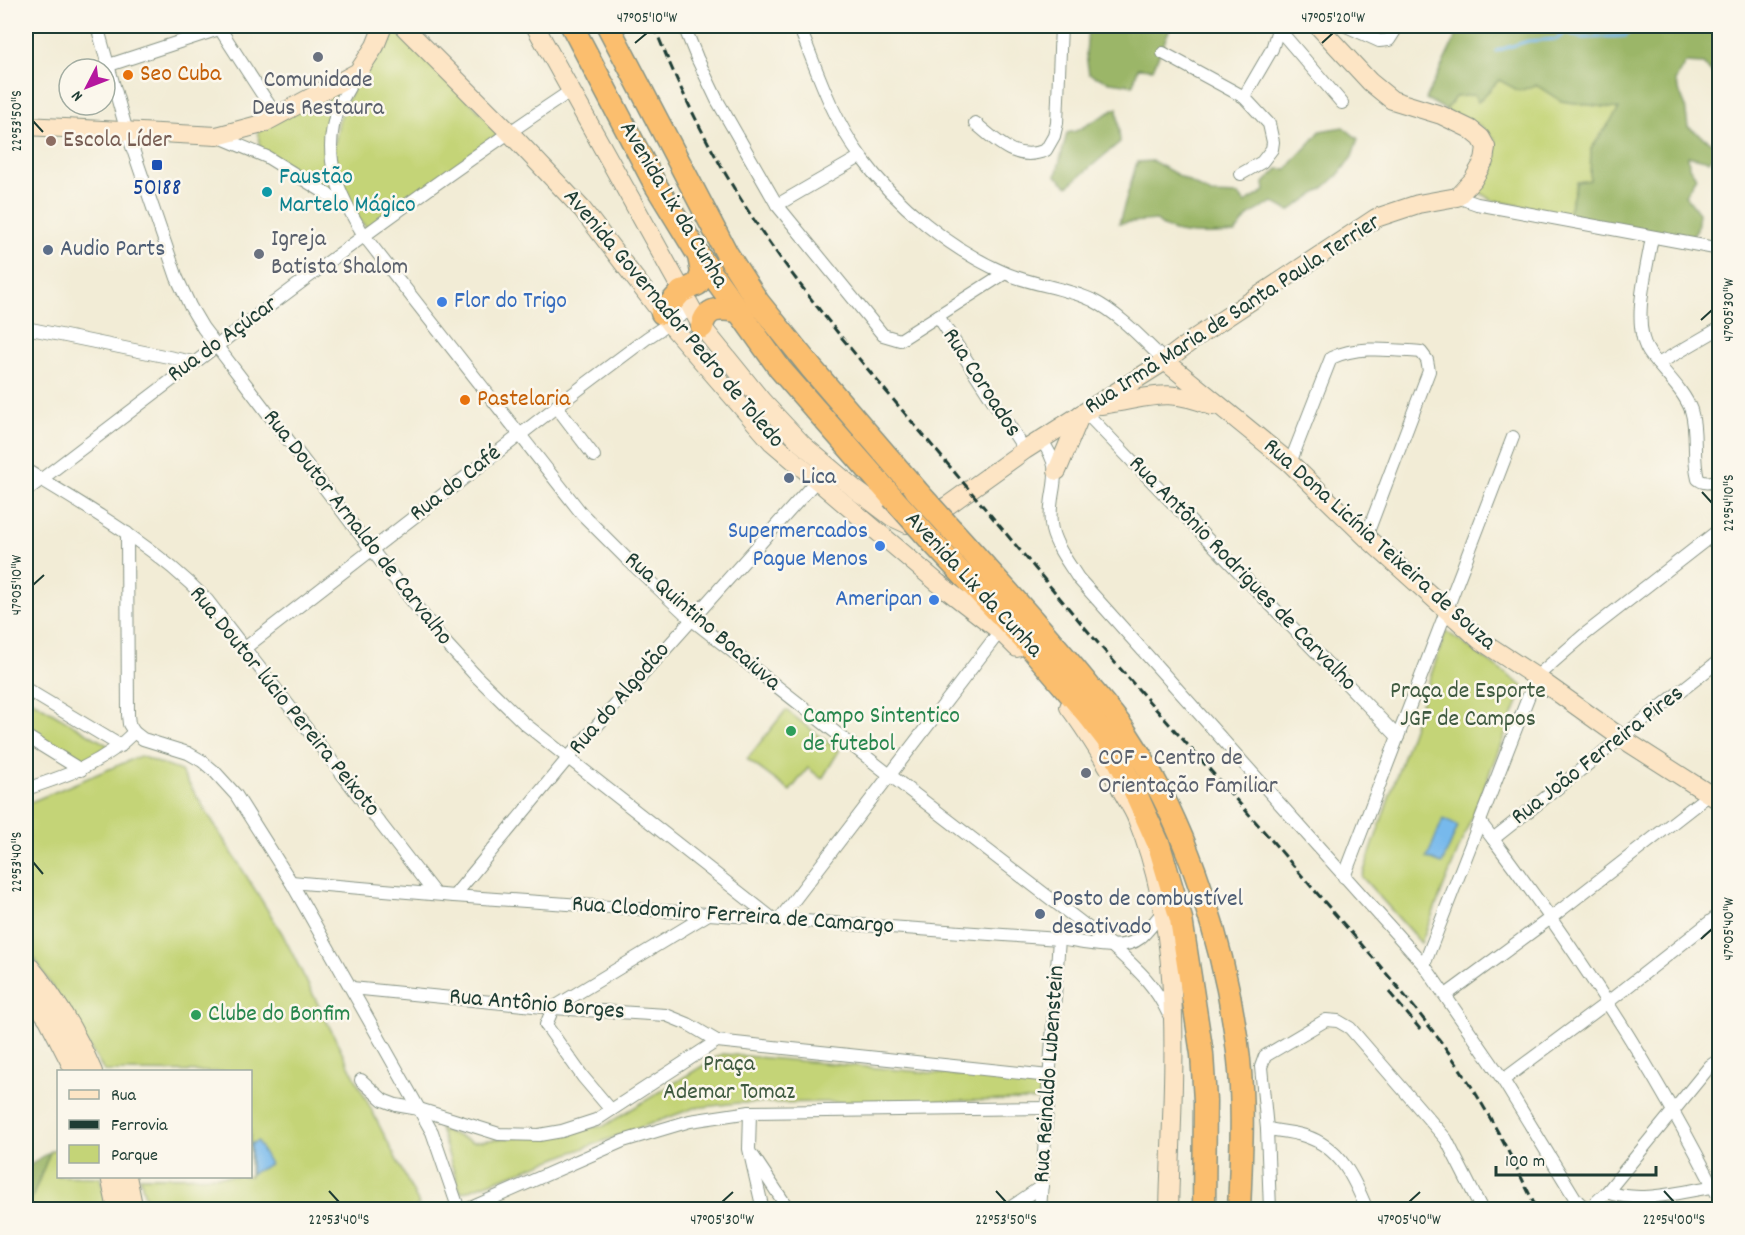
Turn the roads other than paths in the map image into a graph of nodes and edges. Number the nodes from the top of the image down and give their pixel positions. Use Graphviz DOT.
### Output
graph roads {
  1 [pos="97,26"];
  2 [pos="383,26"];
  3 [pos="403,26"];
  4 [pos="535,26"];
  5 [pos="572,26"];
  6 [pos="608,26"];
  7 [pos="684,26"];
  8 [pos="799,26"];
  9 [pos="1060,26"];
  10 [pos="1277,26"];
  11 [pos="1318,26"];
  12 [pos="1346,26"];
  13 [pos="1398,26"];
  14 [pos="224,28"];
  15 [pos="1163,53"];
  16 [pos="107,57"];
  17 [pos="117,62"];
  18 [pos="358,72"];
  19 [pos="572,90"];
  20 [pos="117,95"];
  21 [pos="1244,97"];
  22 [pos="1342,103"];
  23 [pos="277,117"];
  24 [pos="975,123"];
  25 [pos="26,126"];
  26 [pos="127,132"];
  27 [pos="509,132"];
  28 [pos="217,136"];
  29 [pos="860,157"];
  30 [pos="1241,174"];
  31 [pos="1456,197"];
  32 [pos="777,204"];
  33 [pos="345,205"];
  34 [pos="365,237"];
  35 [pos="1652,237"];
  36 [pos="1719,249"];
  37 [pos="699,256"];
  38 [pos="1005,273"];
  39 [pos="692,310"];
  40 [pos="737,311"];
  41 [pos="938,316"];
  42 [pos="665,318"];
  43 [pos="26,328"];
  44 [pos="1719,328"];
  45 [pos="1198,336"];
  46 [pos="216,345"];
  47 [pos="1165,361"];
  48 [pos="193,362"];
  49 [pos="1658,364"];
  50 [pos="556,406"];
  51 [pos="1087,411"];
  52 [pos="1233,416"];
  53 [pos="520,435"];
  54 [pos="1513,437"];
  55 [pos="772,442"];
  56 [pos="1033,445"];
  57 [pos="594,456"];
  58 [pos="1290,463"];
  59 [pos="26,470"];
  60 [pos="1057,471"];
  61 [pos="41,480"];
  62 [pos="1719,480"];
  63 [pos="816,481"];
  64 [pos="849,484"];
  65 [pos="26,491"];
  66 [pos="1719,529"];
  67 [pos="127,533"];
  68 [pos="1366,537"];
  69 [pos="371,549"];
  70 [pos="1447,612"];
  71 [pos="691,619"];
  72 [pos="1000,631"];
  73 [pos="245,648"];
  74 [pos="1719,660"];
  75 [pos="1038,668"];
  76 [pos="1536,677"];
  77 [pos="26,689"];
  78 [pos="1076,698"];
  79 [pos="1090,717"];
  80 [pos="134,732"];
  81 [pos="26,736"];
  82 [pos="1398,737"];
  83 [pos="1620,737"];
  84 [pos="121,746"];
  85 [pos="569,757"];
  86 [pos="81,770"];
  87 [pos="891,776"];
  88 [pos="26,789"];
  89 [pos="1716,793"];
  90 [pos="1137,818"];
  91 [pos="1480,822"];
  92 [pos="1493,839"];
  93 [pos="1344,877"];
  94 [pos="291,882"];
  95 [pos="435,894"];
  96 [pos="454,896"];
  97 [pos="1163,912"];
  98 [pos="710,913"];
  99 [pos="1719,914"];
  100 [pos="1552,917"];
  101 [pos="776,920"];
  102 [pos="1059,939"];
  103 [pos="1112,946"];
  104 [pos="26,962"];
  105 [pos="1424,965"];
  106 [pos="352,988"];
  107 [pos="26,989"];
  108 [pos="1446,995"];
  109 [pos="1608,1002"];
  110 [pos="553,1008"];
  111 [pos="1174,1024"];
  112 [pos="717,1041"];
  113 [pos="1719,1059"];
  114 [pos="74,1070"];
  115 [pos="93,1070"];
  116 [pos="1049,1076"];
  117 [pos="361,1080"];
  118 [pos="1503,1080"];
  119 [pos="1048,1108"];
  120 [pos="419,1110"];
  121 [pos="611,1110"];
  122 [pos="1672,1110"];
  123 [pos="750,1112"];
  124 [pos="1267,1129"];
  125 [pos="749,1149"];
  126 [pos="1622,1172"];
  127 [pos="110,1178"];
  128 [pos="127,1178"];
  129 [pos="1041,1186"];
  130 [pos="1716,1186"];
  131 [pos="1607,1192"];
  132 [pos="1644,1197"];
  133 [pos="1719,1200"];
  134 [pos="1592,1208"];
  135 [pos="117,1209"];
  136 [pos="134,1209"];
  137 [pos="459,1209"];
  138 [pos="466,1209"];
  139 [pos="763,1209"];
  140 [pos="789,1209"];
  141 [pos="1007,1209"];
  142 [pos="1040,1209"];
  143 [pos="1169,1209"];
  144 [pos="1203,1209"];
  145 [pos="1239,1209"];
  146 [pos="1270,1209"];
  147 [pos="1367,1209"];
  148 [pos="1482,1209"];
  1 -- 16 [label="street, Rua Doutor Arnaldo de Carvalho"];
  2 -- 18 [label="main road"];
  3 -- 27 [label="main road, Avenida Governador Pedro de Toledo"];
  4 -- 19 [label="main road"];
  5 -- 37 [label="highway, Avenida Lix da Cunha"];
  6 -- 145 [label="highway, Avenida Lix da Cunha, bridge"];
  7 -- 32 [label="street"];
  8 -- 29 [label="street"];
  9 -- 24 [label="street"];
  10 -- 21 [label="street"];
  10 -- 22 [label="street"];
  11 -- 31 [label="main road"];
  12 -- 13 [label="street"];
  14 -- 17 [label="street"];
  14 -- 23 [label="street"];
  15 -- 21 [label="street"];
  18 -- 23 [label="main road"];
  18 -- 33 [label="street"];
  19 -- 27 [label="street, Rua do Açúcar"];
  19 -- 39 [label="main road"];
  20 -- 26 [label="street, Rua Doutor Arnaldo de Carvalho"];
  21 -- 30 [label="street"];
  23 -- 28 [label="main road"];
  25 -- 26 [label="main road"];
  26 -- 28 [label="main road"];
  26 -- 46 [label="street, Rua Doutor Arnaldo de Carvalho"];
  27 -- 34 [label="street, Rua do Açúcar"];
  27 -- 42 [label="main road, Avenida Governador Pedro de Toledo"];
  28 -- 33 [label="street"];
  29 -- 32 [label="street"];
  29 -- 38 [label="street"];
  31 -- 35 [label="street, Rua Irmã Maria de Santa Paula Terrier"];
  31 -- 45 [label="main road, Rua Irmã Maria de Santa Paula Terrier"];
  32 -- 41 [label="street"];
  33 -- 34 [label="street, Rua Quintino Bocaiuva"];
  34 -- 46 [label="street, Rua do Açúcar"];
  34 -- 53 [label="street, Rua Quintino Bocaiuva"];
  35 -- 36 [label="street, Rua Irmã Maria de Santa Paula Terrier"];
  35 -- 49 [label="street"];
  37 -- 39 [label="highway"];
  37 -- 40 [label="highway, Avenida Lix da Cunha"];
  38 -- 41 [label="street"];
  38 -- 47 [label="street"];
  39 -- 40 [label="highway"];
  39 -- 42 [label="highway"];
  39 -- 64 [label="main road"];
  40 -- 78 [label="highway, Avenida Lix da Cunha, bridge"];
  41 -- 56 [label="street, Rua Coroados"];
  42 -- 50 [label="street, Rua do Café"];
  42 -- 55 [label="main road, Avenida Governador Pedro de Toledo"];
  43 -- 48 [label="street"];
  44 -- 49 [label="street"];
  45 -- 47 [label="main road, Rua Irmã Maria de Santa Paula Terrier"];
  45 -- 52 [label="main road"];
  46 -- 48 [label="street, Rua do Açúcar"];
  46 -- 69 [label="street, Rua Doutor Arnaldo de Carvalho"];
  47 -- 51 [label="main road, Rua Irmã Maria de Santa Paula Terrier"];
  47 -- 52 [label="main road, Rua Dona Licínia Teixeira de Souza"];
  48 -- 61 [label="street, Rua do Açúcar"];
  49 -- 62 [label="street"];
  50 -- 53 [label="street, Rua do Café"];
  50 -- 57 [label="street"];
  51 -- 52 [label="main road"];
  51 -- 56 [label="main road, Rua Irmã Maria de Santa Paula Terrier"];
  51 -- 60 [label="main road"];
  51 -- 82 [label="street, Rua Antônio Rodrigues de Carvalho"];
  52 -- 58 [label="main road, Rua Dona Licínia Teixeira de Souza"];
  53 -- 69 [label="street, Rua do Café"];
  53 -- 71 [label="street, Rua Quintino Bocaiuva"];
  54 -- 70 [label="street"];
  55 -- 63 [label="main road, Avenida Governador Pedro de Toledo"];
  55 -- 64 [label="main road"];
  56 -- 60 [label="street, Rua Coroados"];
  56 -- 64 [label="main road, Rua Irmã Maria de Santa Paula Terrier"];
  58 -- 68 [label="main road, Rua Dona Licínia Teixeira de Souza"];
  58 -- 68 [label="street"];
  59 -- 61 [label="street, Rua Doutor lúcio Pereira Peixoto"];
  60 -- 93 [label="street"];
  61 -- 65 [label="street, Rua do Açúcar"];
  61 -- 67 [label="street, Rua Doutor lúcio Pereira Peixoto"];
  63 -- 71 [label="street, Rua do Algodão"];
  63 -- 72 [label="main road, Avenida Governador Pedro de Toledo"];
  66 -- 76 [label="street"];
  67 -- 73 [label="street, Rua Doutor lúcio Pereira Peixoto"];
  67 -- 80 [label="street"];
  68 -- 70 [label="main road, Rua Dona Licínia Teixeira de Souza"];
  69 -- 73 [label="street, Rua do Café"];
  69 -- 85 [label="street, Rua Doutor Arnaldo de Carvalho"];
  70 -- 76 [label="main road, Rua Dona Licínia Teixeira de Souza"];
  70 -- 82 [label="street"];
  71 -- 85 [label="street, Rua do Algodão"];
  71 -- 87 [label="street, Rua Quintino Bocaiuva"];
  72 -- 75 [label="main road, Avenida Governador Pedro de Toledo"];
  72 -- 87 [label="street"];
  73 -- 95 [label="street, Rua Doutor lúcio Pereira Peixoto"];
  74 -- 83 [label="street, Rua João Ferreira Pires"];
  75 -- 78 [label="highway"];
  75 -- 90 [label="main road, Avenida Governador Pedro de Toledo"];
  76 -- 83 [label="main road, Rua Dona Licínia Teixeira de Souza"];
  76 -- 91 [label="street"];
  77 -- 84 [label="street"];
  78 -- 79 [label="highway, Avenida Lix da Cunha"];
  79 -- 90 [label="highway"];
  79 -- 144 [label="highway, Avenida Lix da Cunha"];
  80 -- 84 [label="street"];
  80 -- 94 [label="street"];
  81 -- 86 [label="street"];
  82 -- 93 [label="street"];
  83 -- 89 [label="main road, Rua Dona Licínia Teixeira de Souza"];
  83 -- 92 [label="street, Rua João Ferreira Pires"];
  84 -- 86 [label="street"];
  85 -- 96 [label="street, Rua do Algodão"];
  85 -- 101 [label="street, Rua Doutor Arnaldo de Carvalho"];
  86 -- 88 [label="street"];
  87 -- 101 [label="street"];
  87 -- 103 [label="street, Rua Quintino Bocaiuva"];
  89 -- 100 [label="street"];
  90 -- 97 [label="main road, Avenida Governador Pedro de Toledo"];
  91 -- 92 [label="street, Rua João Ferreira Pires"];
  91 -- 105 [label="street"];
  92 -- 100 [label="street"];
  93 -- 105 [label="street"];
  94 -- 95 [label="street, Rua Clodomiro Ferreira de Camargo"];
  94 -- 106 [label="street"];
  95 -- 96 [label="street, Rua Clodomiro Ferreira de Camargo"];
  96 -- 98 [label="street, Rua Clodomiro Ferreira de Camargo"];
  97 -- 103 [label="street, Rua Clodomiro Ferreira de Camargo"];
  97 -- 111 [label="main road, Avenida Governador Pedro de Toledo"];
  98 -- 101 [label="street, Rua Clodomiro Ferreira de Camargo"];
  98 -- 110 [label="street"];
  99 -- 109 [label="street"];
  100 -- 108 [label="street"];
  100 -- 109 [label="street"];
  101 -- 102 [label="street, Rua Clodomiro Ferreira de Camargo"];
  102 -- 103 [label="street, Rua Clodomiro Ferreira de Camargo"];
  102 -- 116 [label="street, Rua Reinaldo Lubenstein"];
  103 -- 111 [label="street, Rua Quintino Bocaiuva"];
  104 -- 115 [label="main road"];
  105 -- 108 [label="street"];
  106 -- 110 [label="street, Rua Antônio Borges"];
  106 -- 120 [label="street"];
  107 -- 114 [label="main road"];
  108 -- 118 [label="street"];
  109 -- 118 [label="street"];
  109 -- 122 [label="street"];
  110 -- 112 [label="street, Rua Antônio Borges"];
  110 -- 121 [label="street"];
  111 -- 143 [label="main road, Avenida Governador Pedro de Toledo"];
  112 -- 116 [label="street"];
  112 -- 121 [label="street"];
  113 -- 122 [label="street"];
  116 -- 119 [label="street, Rua Reinaldo Lubenstein"];
  117 -- 120 [label="street"];
  118 -- 134 [label="street"];
  119 -- 123 [label="street"];
  119 -- 129 [label="street, Rua Reinaldo Lubenstein"];
  120 -- 121 [label="street"];
  120 -- 137 [label="street"];
  122 -- 126 [label="street"];
  122 -- 130 [label="street"];
  123 -- 125 [label="street"];
  123 -- 138 [label="street"];
  124 -- 146 [label="street"];
  124 -- 147 [label="street"];
  124 -- 148 [label="street"];
  125 -- 139 [label="street"];
  125 -- 140 [label="street"];
  126 -- 131 [label="street"];
  126 -- 132 [label="street"];
  127 -- 135 [label="main road"];
  128 -- 136 [label="main road"];
  129 -- 141 [label="street"];
  129 -- 142 [label="street, Rua Reinaldo Lubenstein"];
  130 -- 132 [label="street"];
  130 -- 133 [label="street"];
  131 -- 132 [label="street"];
  131 -- 134 [label="street"];
}
